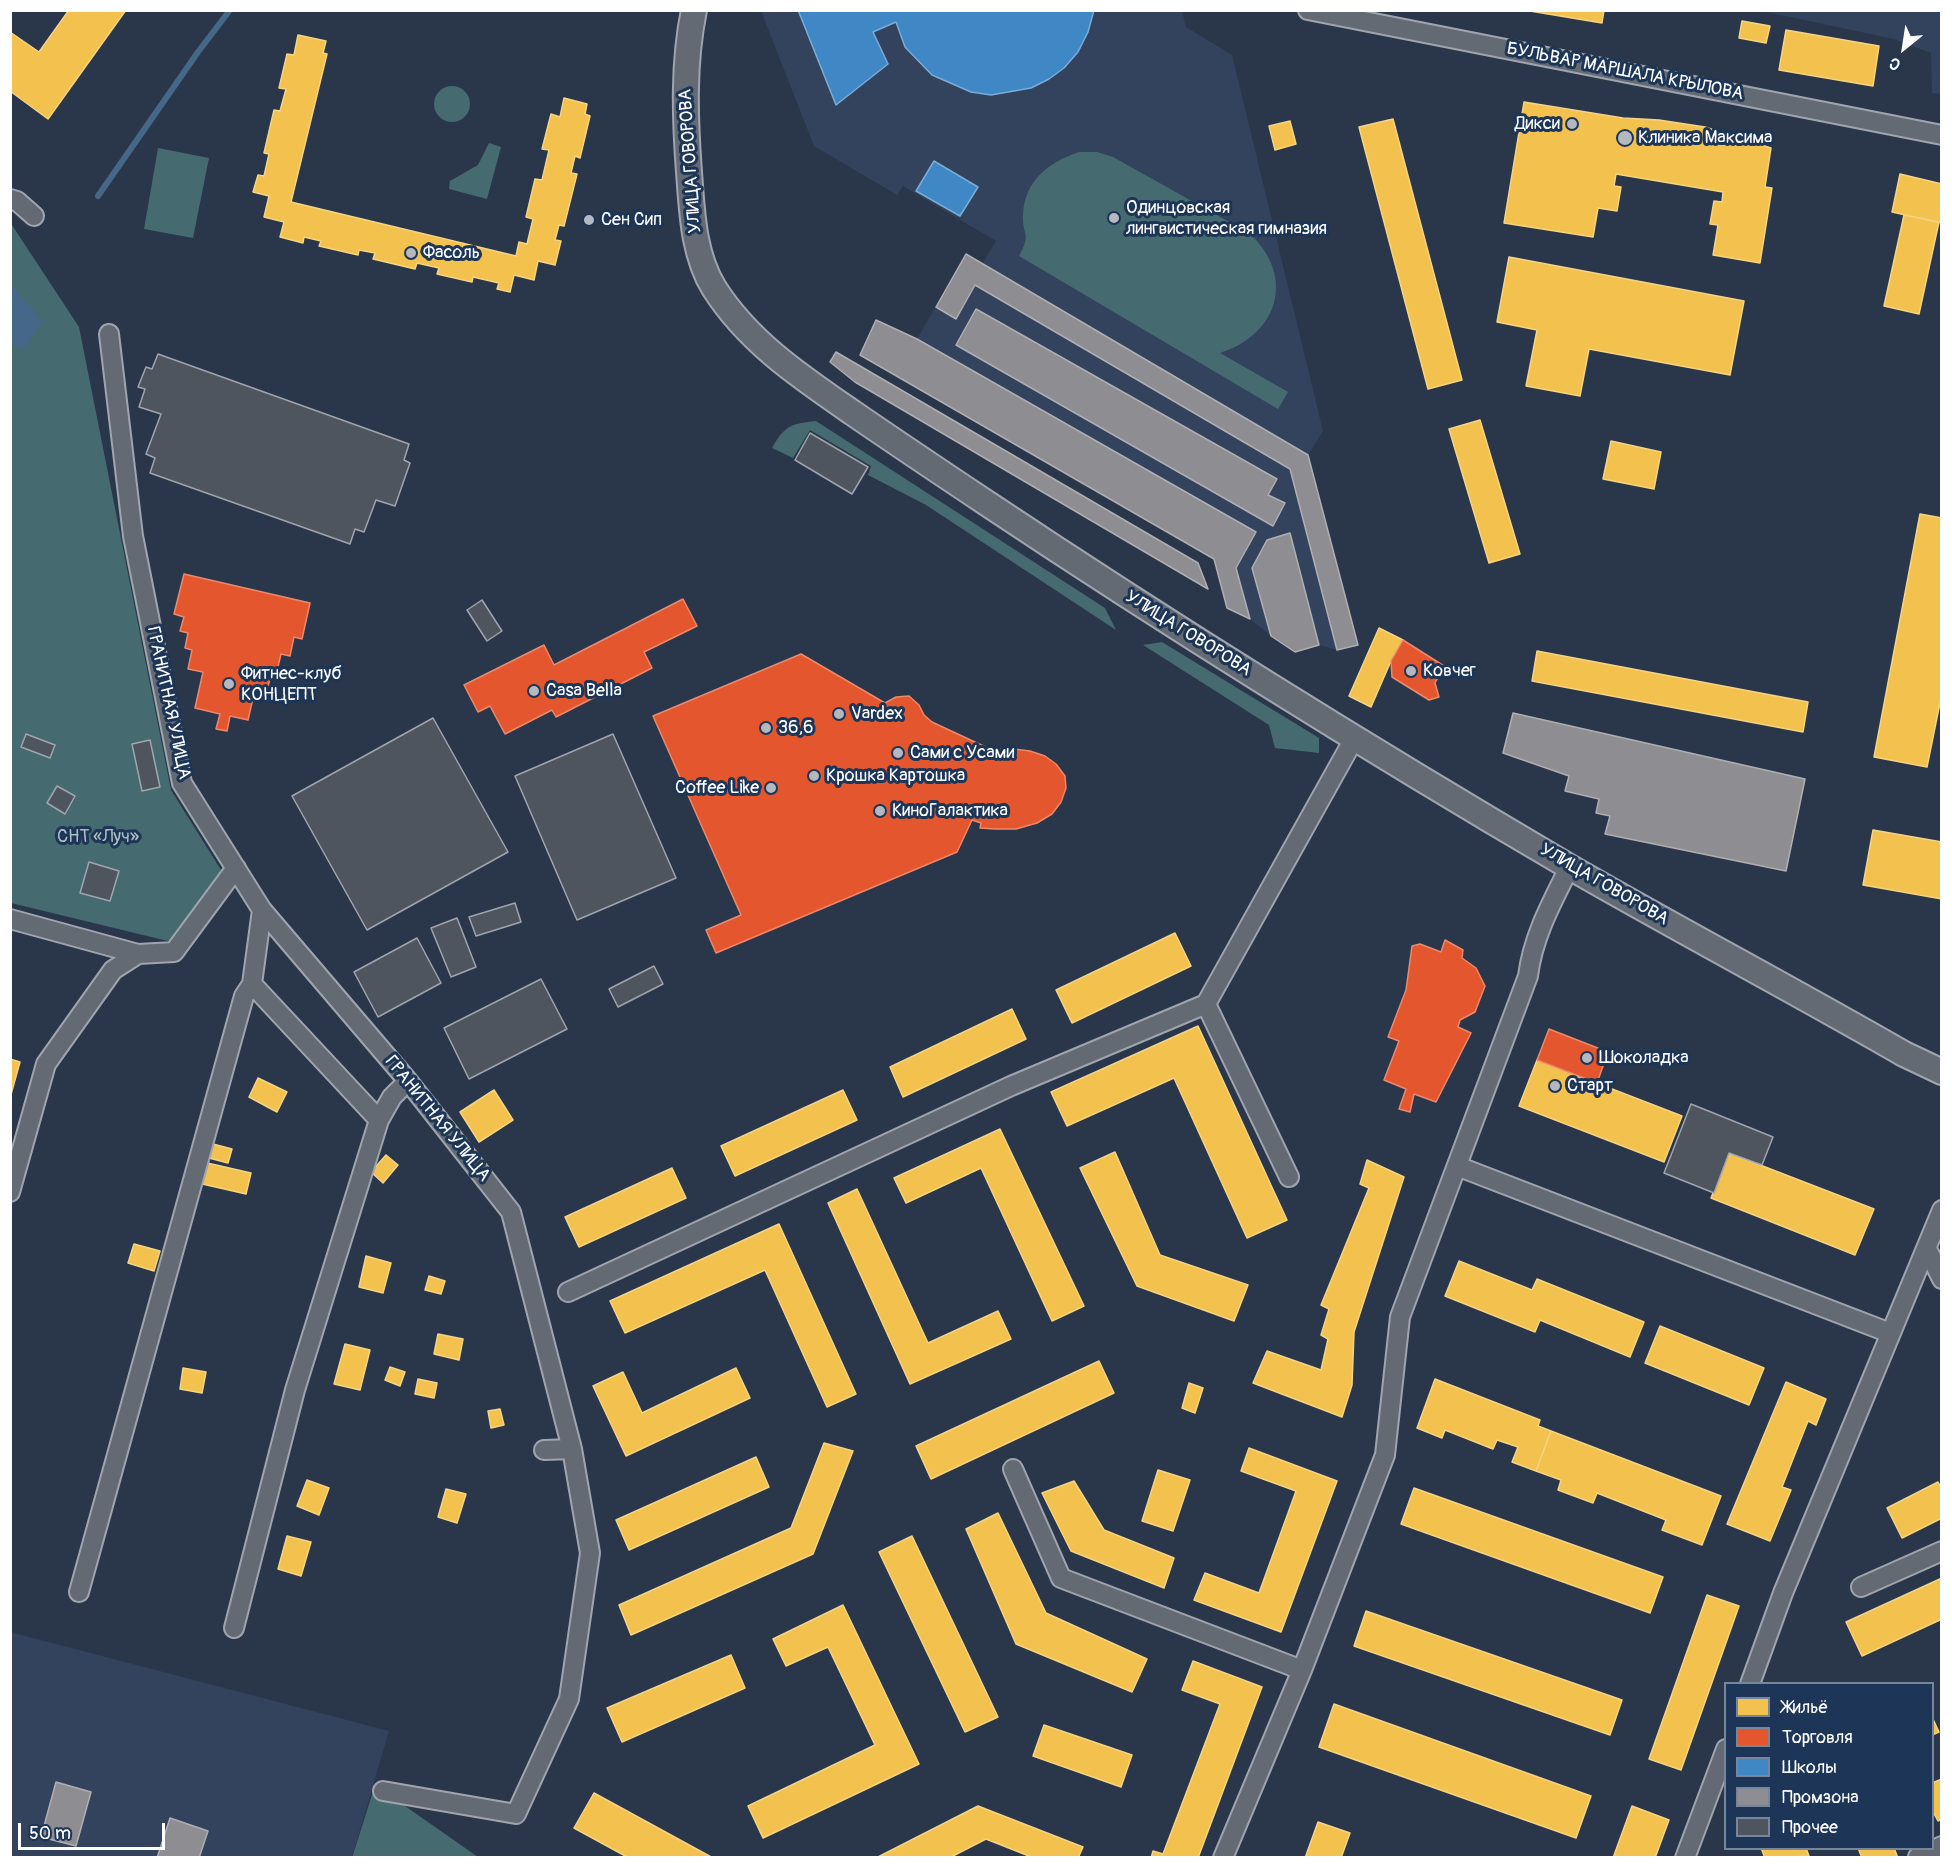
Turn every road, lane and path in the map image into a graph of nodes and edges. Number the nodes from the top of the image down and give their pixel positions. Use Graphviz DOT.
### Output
graph roads {
  1 [pos="693,10"];
  2 [pos="1308,10"];
  3 [pos="1941,135"];
  4 [pos="10,199"];
  5 [pos="34,216"];
  6 [pos="109,334"];
  7 [pos="1355,737"];
  8 [pos="1569,866"];
  9 [pos="236,867"];
  10 [pos="262,910"];
  11 [pos="10,919"];
  12 [pos="138,954"];
  13 [pos="252,984"];
  14 [pos="1206,1004"];
  15 [pos="1941,1072"];
  16 [pos="408,1081"];
  17 [pos="379,1120"];
  18 [pos="1457,1166"];
  19 [pos="1289,1177"];
  20 [pos="10,1192"];
  21 [pos="1941,1210"];
  22 [pos="1927,1249"];
  23 [pos="1941,1279"];
  24 [pos="568,1292"];
  25 [pos="1890,1333"];
  26 [pos="572,1449"];
  27 [pos="544,1450"];
  28 [pos="1013,1469"];
  29 [pos="1941,1551"];
  30 [pos="1862,1587"];
  31 [pos="79,1592"];
  32 [pos="234,1628"];
  33 [pos="1302,1670"];
  34 [pos="1750,1682"];
  35 [pos="1724,1752"];
  36 [pos="384,1791"];
  37 [pos="1933,1850"];
  38 [pos="1223,1857"];
  39 [pos="1685,1857"];
  40 [pos="1918,1857"];
  1 -- 7 [label="main road, УЛИЦА ГОВОРОВА"];
  2 -- 3 [label="street, БУЛЬВАР МАРШАЛА КРЫЛОВА"];
  4 -- 5 [label="street"];
  6 -- 9 [label="street, ГРАНИТНАЯ УЛИЦА"];
  7 -- 8 [label="main road, УЛИЦА ГОВОРОВА"];
  7 -- 14 [label="street"];
  8 -- 15 [label="main road, УЛИЦА ГОВОРОВА"];
  8 -- 18 [label="street"];
  9 -- 10 [label="street, ГРАНИТНАЯ УЛИЦА"];
  9 -- 12 [label="street"];
  10 -- 13 [label="street"];
  10 -- 16 [label="street, ГРАНИТНАЯ УЛИЦА"];
  11 -- 12 [label="street"];
  12 -- 20 [label="street"];
  13 -- 17 [label="street"];
  13 -- 31 [label="street"];
  14 -- 19 [label="street"];
  14 -- 24 [label="street"];
  16 -- 17 [label="street"];
  16 -- 26 [label="street, ГРАНИТНАЯ УЛИЦА"];
  17 -- 32 [label="street"];
  18 -- 25 [label="street"];
  18 -- 33 [label="street"];
  21 -- 22 [label="street"];
  22 -- 23 [label="street"];
  22 -- 25 [label="street"];
  25 -- 34 [label="street"];
  26 -- 27 [label="street"];
  26 -- 36 [label="street, ГРАНИТНАЯ УЛИЦА"];
  28 -- 33 [label="street"];
  29 -- 30 [label="street"];
  33 -- 38 [label="street"];
  35 -- 39 [label="street"];
  37 -- 40 [label="street"];
}
